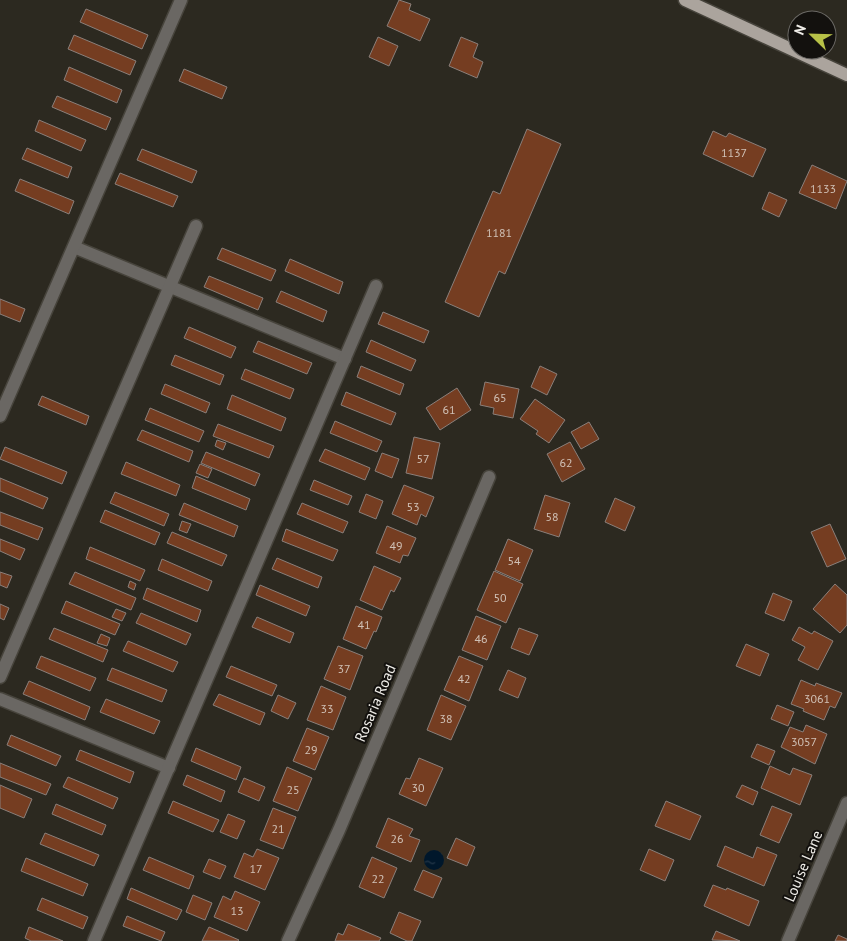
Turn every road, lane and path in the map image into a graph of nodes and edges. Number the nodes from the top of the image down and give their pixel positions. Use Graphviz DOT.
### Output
graph roads {
  1 [pos="181,0"];
  2 [pos="685,0"];
  3 [pos="847,74"];
  4 [pos="196,226"];
  5 [pos="74,247"];
  6 [pos="376,286"];
  7 [pos="170,287"];
  8 [pos="344,359"];
  9 [pos="0,416"];
  10 [pos="489,477"];
  11 [pos="0,677"];
  12 [pos="0,699"];
  13 [pos="169,768"];
  14 [pos="847,803"];
  15 [pos="94,941"];
  16 [pos="288,941"];
  17 [pos="788,941"];
  1 -- 5 [label="street"];
  2 -- 3 [label="main road"];
  4 -- 7 [label="street"];
  5 -- 7 [label="street"];
  5 -- 9 [label="street"];
  6 -- 8 [label="street"];
  7 -- 8 [label="street"];
  7 -- 11 [label="street"];
  8 -- 13 [label="street"];
  10 -- 16 [label="street, Rosaria Road"];
  12 -- 13 [label="street"];
  13 -- 15 [label="street"];
  14 -- 17 [label="street, Louise Lane"];
}
